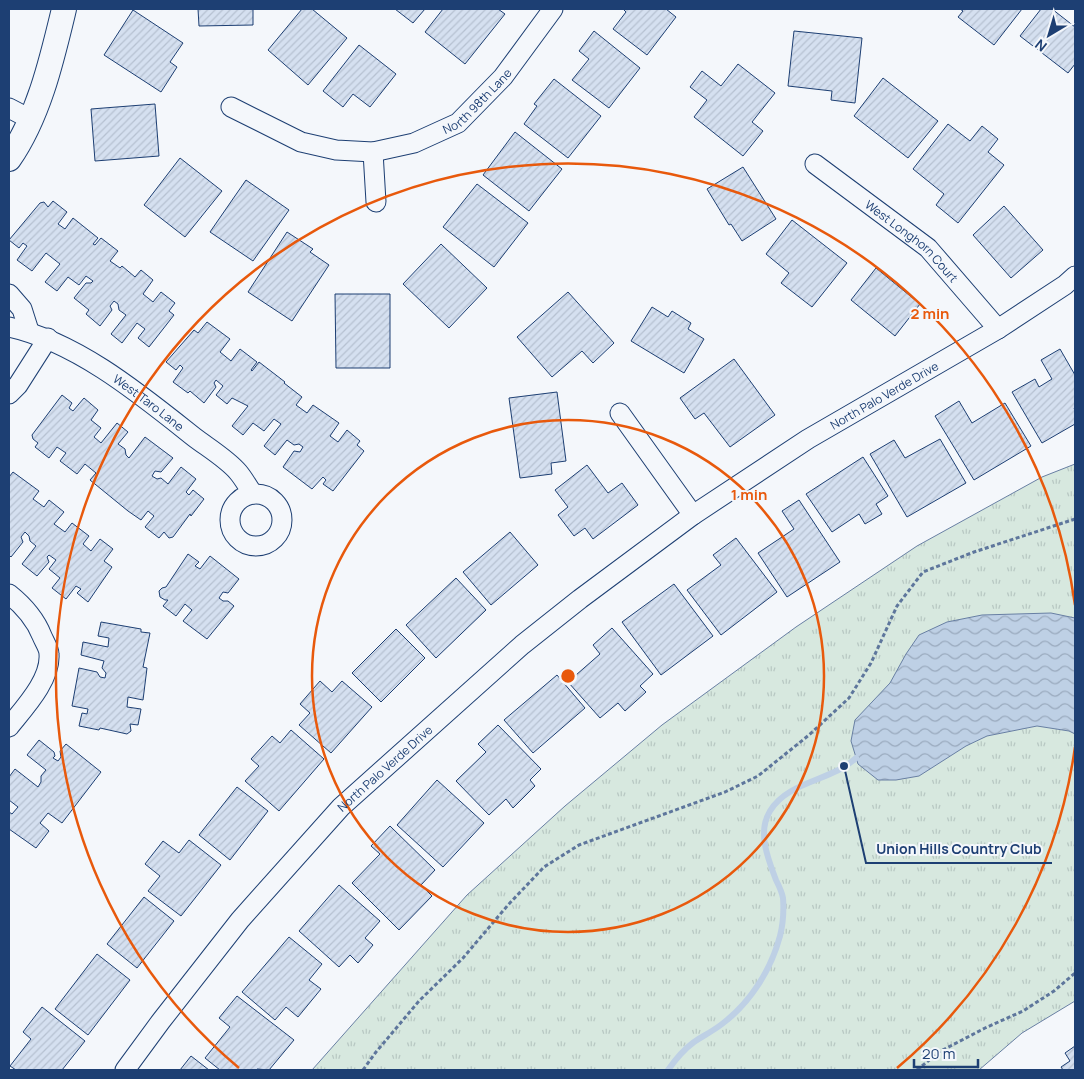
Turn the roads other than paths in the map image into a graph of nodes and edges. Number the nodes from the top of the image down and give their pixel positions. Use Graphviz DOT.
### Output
graph roads {
  1 [pos="64,9"];
  2 [pos="553,9"];
  3 [pos="231,107"];
  4 [pos="9,108"];
  5 [pos="30,119"];
  6 [pos="11,150"];
  7 [pos="372,152"];
  8 [pos="815,164"];
  9 [pos="376,202"];
  10 [pos="1075,276"];
  11 [pos="9,294"];
  12 [pos="9,327"];
  13 [pos="998,329"];
  14 [pos="29,331"];
  15 [pos="48,338"];
  16 [pos="9,394"];
  17 [pos="620,413"];
  18 [pos="253,494"];
  19 [pos="693,515"];
  20 [pos="9,594"];
  21 [pos="9,727"];
  22 [pos="125,1070"];
  1 -- 5 [label="street"];
  2 -- 7 [label="street, North 98th Lane"];
  3 -- 7 [label="street, North 98th Lane"];
  4 -- 5 [label="street"];
  5 -- 6 [label="street"];
  7 -- 9 [label="street"];
  8 -- 13 [label="street, West Longhorn Court"];
  10 -- 13 [label="street, North Palo Verde Drive"];
  11 -- 14 [label="street"];
  12 -- 14 [label="street, West Taro Lane"];
  13 -- 19 [label="street, North Palo Verde Drive"];
  14 -- 15 [label="street, West Taro Lane"];
  15 -- 16 [label="street"];
  15 -- 18 [label="street, West Taro Lane"];
  17 -- 19 [label="street"];
  19 -- 22 [label="street, North Palo Verde Drive"];
  20 -- 21 [label="street"];
}
